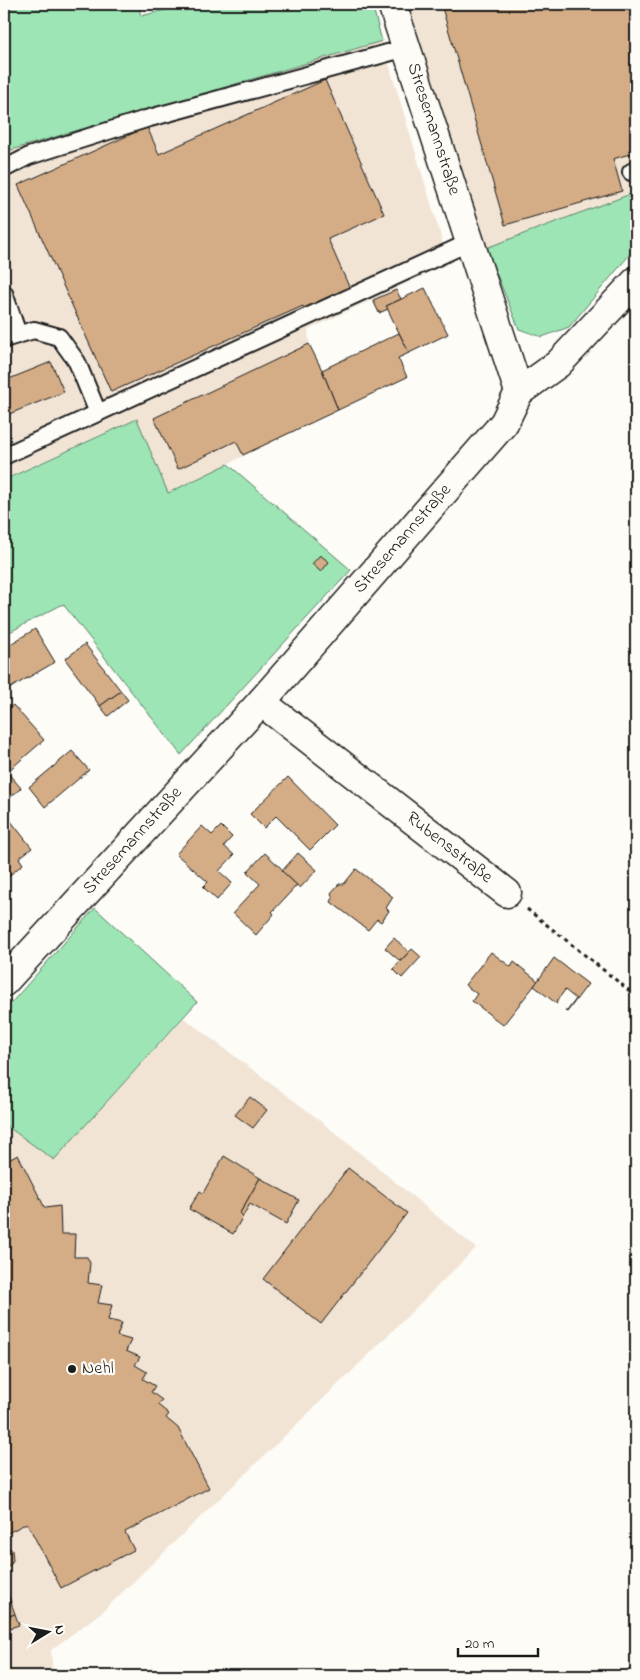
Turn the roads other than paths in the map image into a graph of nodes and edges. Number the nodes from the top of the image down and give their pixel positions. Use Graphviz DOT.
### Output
graph roads {
  1 [pos="392,4"];
  2 [pos="406,48"];
  3 [pos="4,169"];
  4 [pos="470,242"];
  5 [pos="636,281"];
  6 [pos="4,293"];
  7 [pos="11,336"];
  8 [pos="519,392"];
  9 [pos="98,413"];
  10 [pos="4,456"];
  11 [pos="261,702"];
  12 [pos="507,893"];
  13 [pos="4,982"];
  1 -- 2 [label="street, Stresemannstraße"];
  2 -- 3 [label="lane"];
  2 -- 4 [label="street, Stresemannstraße"];
  4 -- 8 [label="street, Stresemannstraße"];
  4 -- 9 [label="lane"];
  5 -- 8 [label="street"];
  6 -- 7 [label="lane"];
  7 -- 9 [label="lane"];
  8 -- 11 [label="street, Stresemannstraße"];
  9 -- 10 [label="lane"];
  11 -- 12 [label="street, Rubensstraße"];
  11 -- 13 [label="street, Stresemannstraße"];
}
